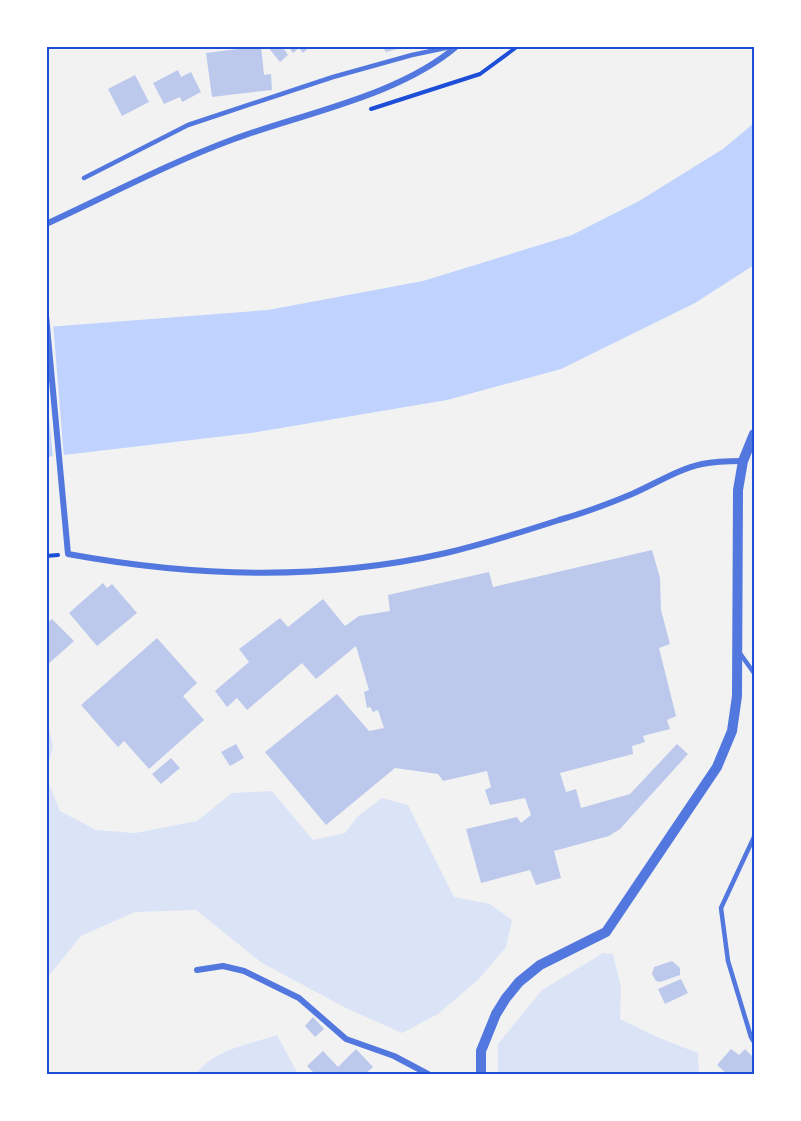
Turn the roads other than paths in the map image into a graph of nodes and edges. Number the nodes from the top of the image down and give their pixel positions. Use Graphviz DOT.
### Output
graph roads {
  1 [pos="456,46"];
  2 [pos="84,178"];
  3 [pos="46,224"];
  4 [pos="46,315"];
  5 [pos="754,434"];
  6 [pos="743,461"];
  7 [pos="738,650"];
  8 [pos="754,673"];
  9 [pos="754,837"];
  10 [pos="197,970"];
  11 [pos="754,1042"];
  12 [pos="428,1074"];
  13 [pos="481,1074"];
  1 -- 2 [label="lane"];
  1 -- 3 [label="street"];
  4 -- 6 [label="street"];
  5 -- 6 [label="street"];
  6 -- 7 [label="street"];
  7 -- 8 [label="lane"];
  7 -- 13 [label="street"];
  9 -- 11 [label="lane"];
  10 -- 12 [label="street"];
}
